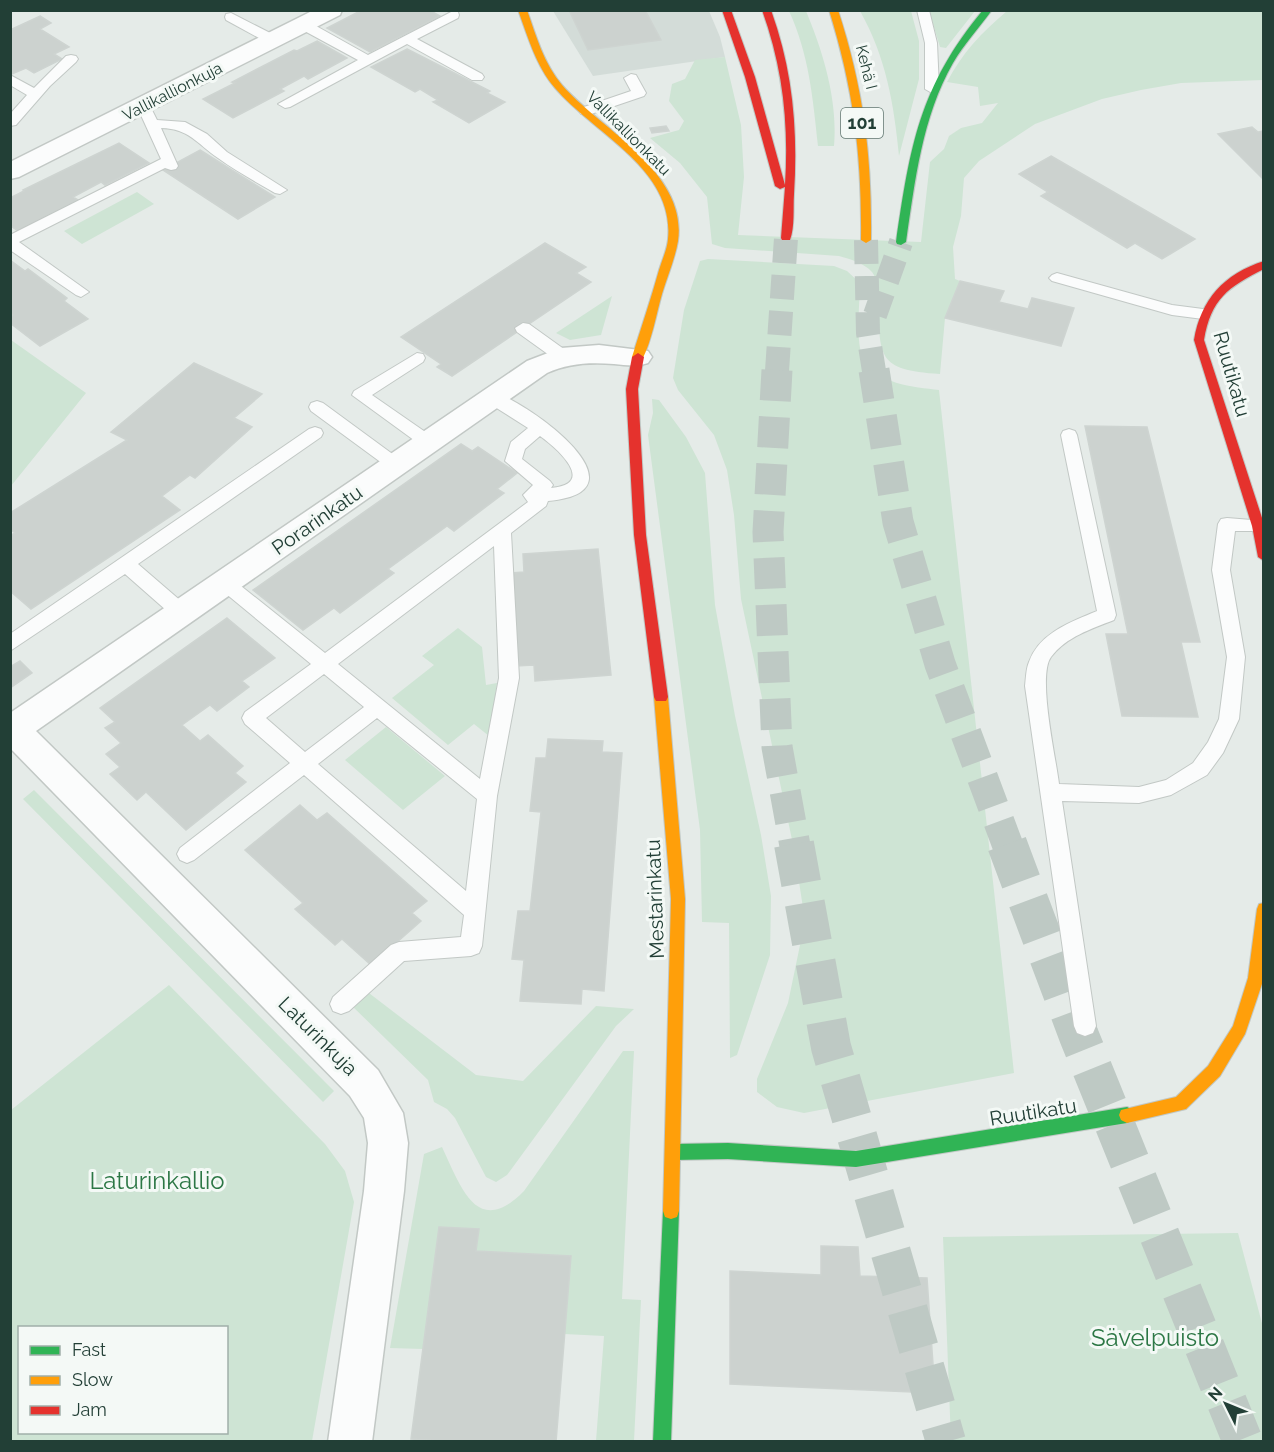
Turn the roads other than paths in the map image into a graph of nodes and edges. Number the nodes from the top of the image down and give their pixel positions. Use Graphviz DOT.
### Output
graph roads {
  1 [pos="333,10"];
  2 [pos="522,10"];
  3 [pos="726,10"];
  4 [pos="766,10"];
  5 [pos="833,10"];
  6 [pos="923,10"];
  7 [pos="988,10"];
  8 [pos="453,15"];
  9 [pos="231,17"];
  10 [pos="304,25"];
  11 [pos="407,39"];
  12 [pos="273,40"];
  13 [pos="71,59"];
  14 [pos="368,60"];
  15 [pos="477,77"];
  16 [pos="631,78"];
  17 [pos="10,79"];
  18 [pos="932,89"];
  19 [pos="34,94"];
  20 [pos="285,104"];
  21 [pos="586,111"];
  22 [pos="147,115"];
  23 [pos="11,122"];
  24 [pos="10,172"];
  25 [pos="280,190"];
  26 [pos="788,211"];
  27 [pos="786,238"];
  28 [pos="866,240"];
  29 [pos="10,242"];
  30 [pos="901,242"];
  31 [pos="1263,264"];
  32 [pos="1058,278"];
  33 [pos="81,292"];
  34 [pos="1203,314"];
  35 [pos="522,328"];
  36 [pos="562,356"];
  37 [pos="638,357"];
  38 [pos="417,358"];
  39 [pos="493,398"];
  40 [pos="317,407"];
  41 [pos="538,428"];
  42 [pos="315,434"];
  43 [pos="1069,435"];
  44 [pos="428,442"];
  45 [pos="396,465"];
  46 [pos="1245,486"];
  47 [pos="1263,486"];
  48 [pos="547,495"];
  49 [pos="1258,526"];
  50 [pos="502,530"];
  51 [pos="1263,557"];
  52 [pos="127,565"];
  53 [pos="225,583"];
  54 [pos="182,613"];
  55 [pos="10,644"];
  56 [pos="324,663"];
  57 [pos="377,706"];
  58 [pos="12,730"];
  59 [pos="304,763"];
  60 [pos="1051,792"];
  61 [pos="487,796"];
  62 [pos="187,854"];
  63 [pos="1263,909"];
  64 [pos="475,912"];
  65 [pos="340,1004"];
  66 [pos="1085,1026"];
  67 [pos="673,1152"];
  68 [pos="350,1442"];
  69 [pos="662,1442"];
  1 -- 10 [label="street, Vallikallionkuja"];
  2 -- 21 [label="main road, Vallikallionkatu"];
  3 -- 26 [label="main road"];
  4 -- 26 [label="main road"];
  5 -- 28 [label="main road, Kehä I / 101"];
  6 -- 18 [label="lane"];
  7 -- 18 [label="main road"];
  8 -- 11 [label="lane"];
  9 -- 12 [label="lane"];
  10 -- 12 [label="street, Vallikallionkuja"];
  10 -- 14 [label="lane"];
  11 -- 14 [label="lane"];
  11 -- 15 [label="lane"];
  12 -- 22 [label="street, Vallikallionkuja"];
  13 -- 19 [label="lane"];
  14 -- 20 [label="lane"];
  16 -- 21 [label="lane"];
  17 -- 19 [label="lane"];
  18 -- 30 [label="main road"];
  19 -- 23 [label="lane"];
  21 -- 37 [label="main road, Vallikallionkatu"];
  22 -- 24 [label="street, Vallikallionkuja"];
  22 -- 25 [label="lane"];
  22 -- 29 [label="lane"];
  26 -- 27 [label="main road"];
  29 -- 33 [label="lane"];
  31 -- 34 [label="main road, Ruutikatu"];
  32 -- 34 [label="lane"];
  34 -- 46 [label="main road, Ruutikatu"];
  35 -- 36 [label="lane"];
  36 -- 37 [label="street, Porarinkatu"];
  36 -- 39 [label="street, Porarinkatu"];
  37 -- 67 [label="main road, Mestarinkatu"];
  38 -- 44 [label="lane"];
  39 -- 41 [label="lane"];
  39 -- 44 [label="street, Porarinkatu"];
  40 -- 45 [label="lane"];
  41 -- 48 [label="lane"];
  41 -- 50 [label="lane"];
  42 -- 52 [label="lane"];
  43 -- 60 [label="lane"];
  44 -- 45 [label="street, Porarinkatu"];
  45 -- 53 [label="street, Porarinkatu"];
  46 -- 47 [label="lane"];
  46 -- 49 [label="main road, Ruutikatu"];
  49 -- 51 [label="main road, Ruutikatu"];
  49 -- 60 [label="lane"];
  50 -- 56 [label="lane"];
  50 -- 61 [label="lane"];
  52 -- 54 [label="lane"];
  52 -- 55 [label="lane"];
  53 -- 54 [label="street, Porarinkatu"];
  53 -- 56 [label="lane"];
  54 -- 58 [label="street, Porarinkatu"];
  56 -- 57 [label="lane"];
  56 -- 59 [label="lane"];
  57 -- 59 [label="lane"];
  57 -- 61 [label="lane"];
  58 -- 68 [label="street, Laturinkuja"];
  59 -- 62 [label="lane"];
  59 -- 64 [label="lane"];
  60 -- 66 [label="lane"];
  61 -- 64 [label="lane"];
  63 -- 67 [label="main road, Ruutikatu"];
  64 -- 65 [label="lane"];
  67 -- 69 [label="main road, Mestarinkatu"];
}
